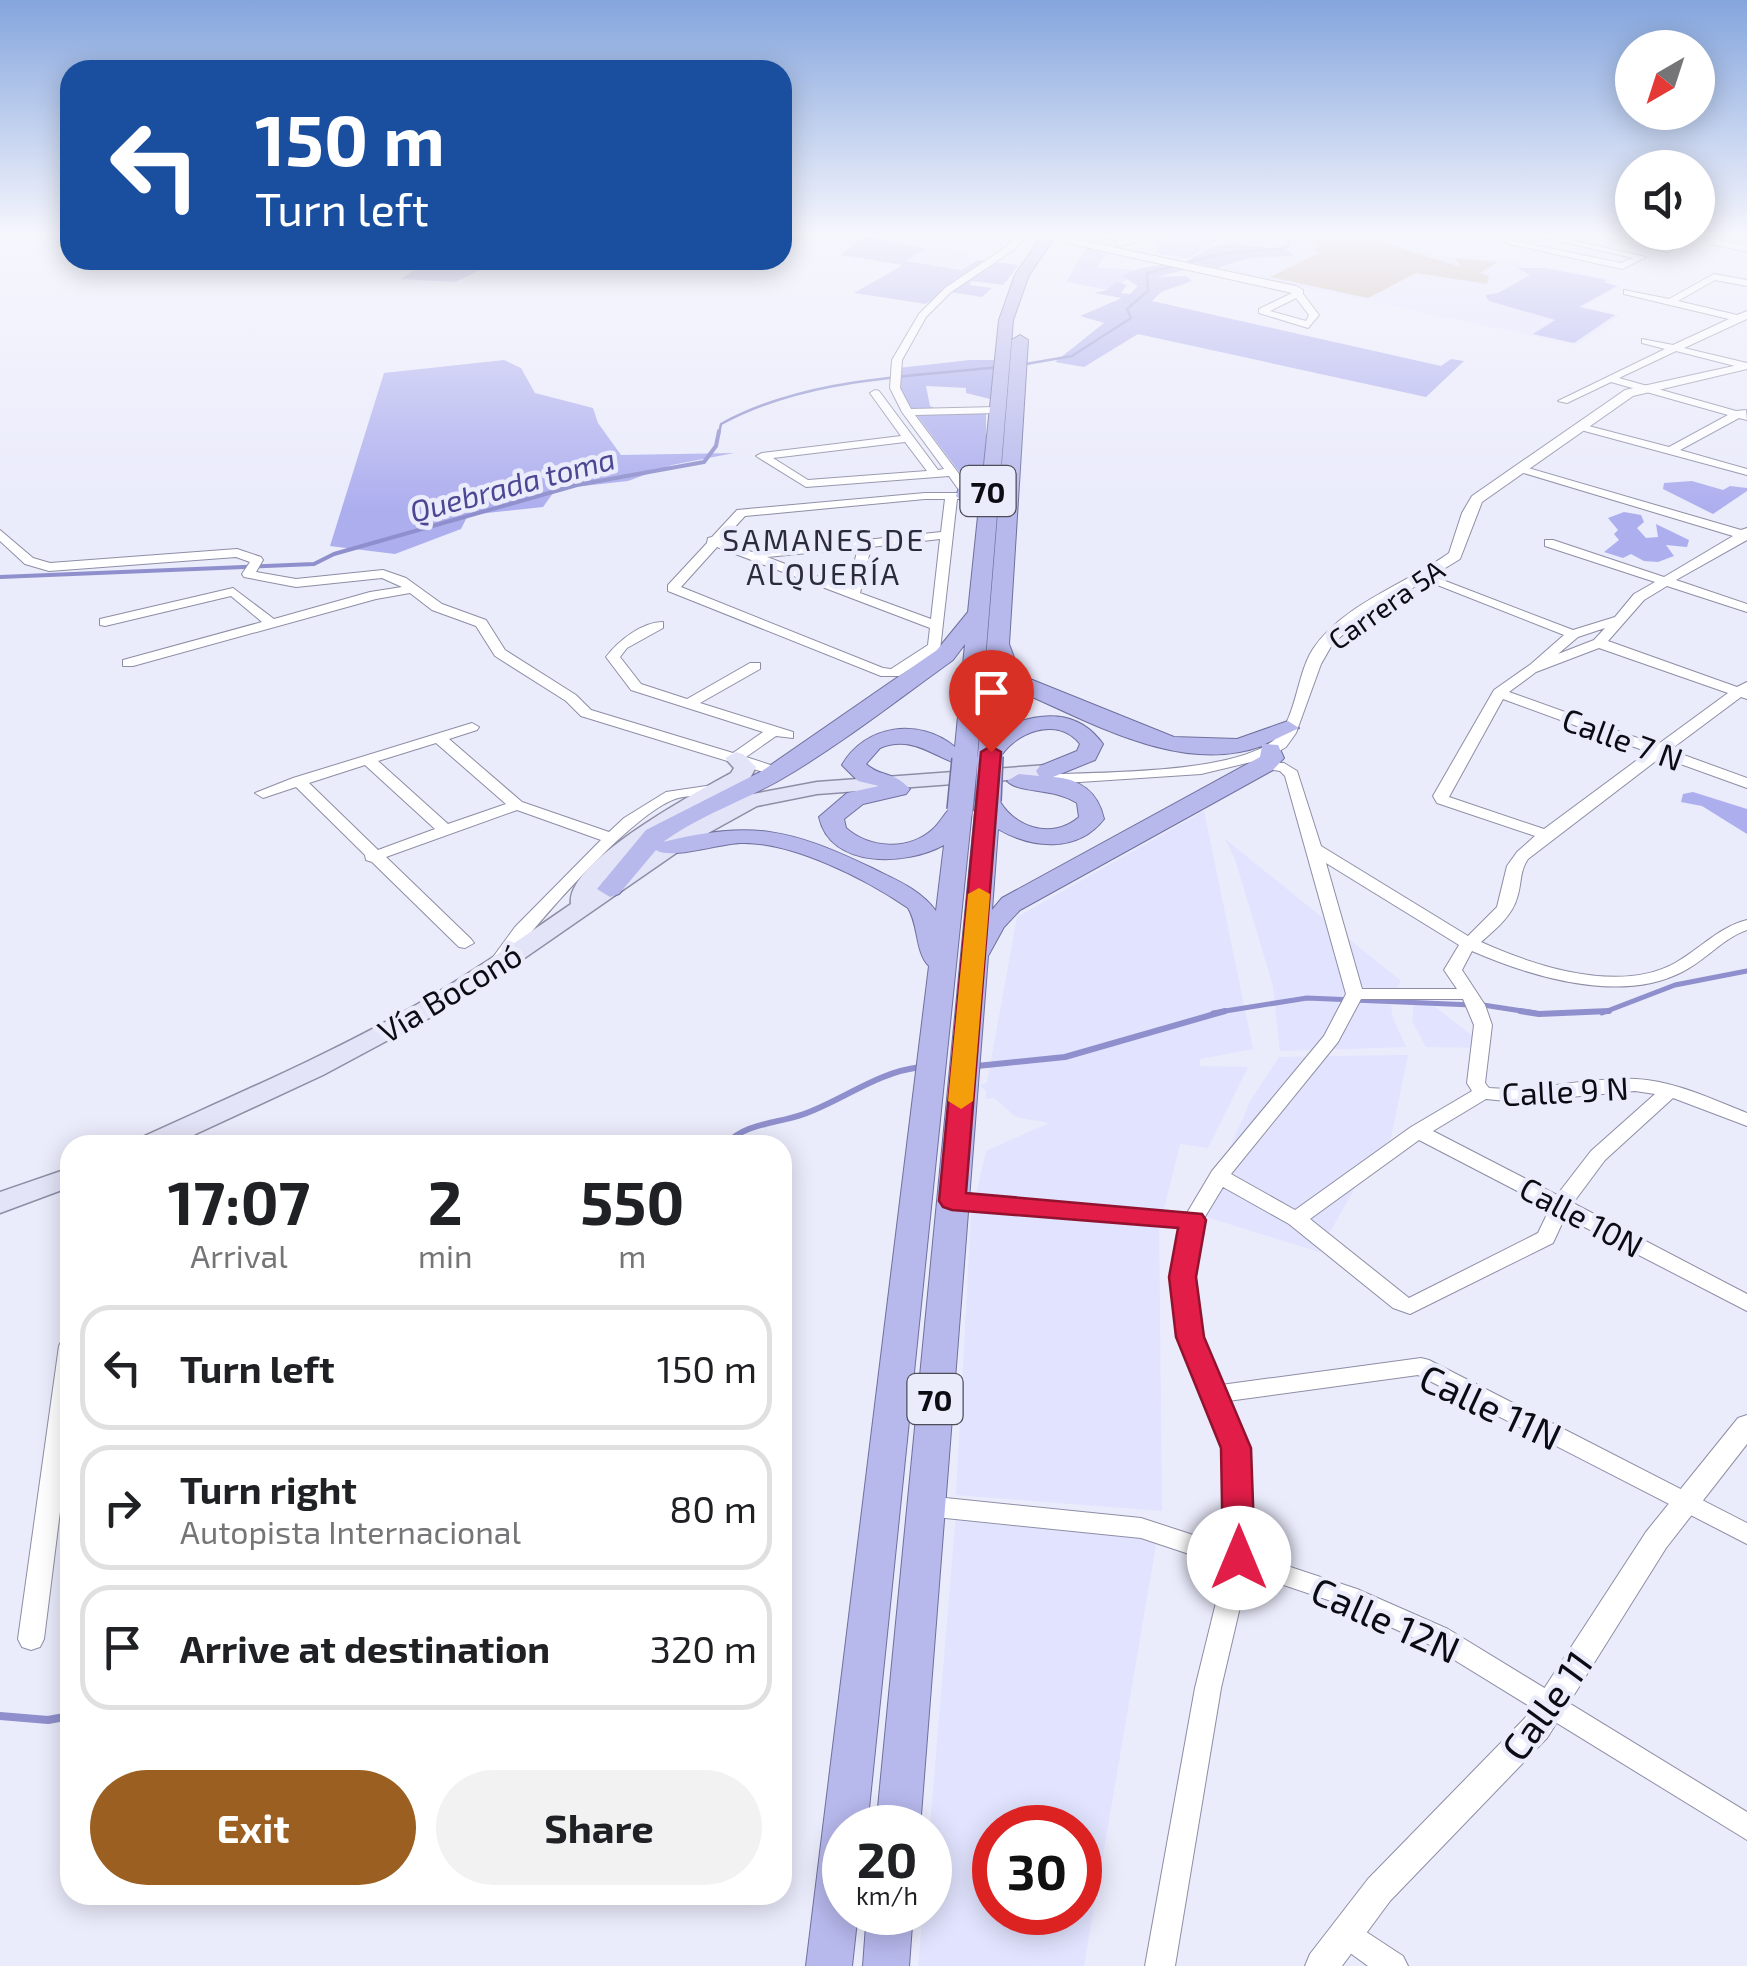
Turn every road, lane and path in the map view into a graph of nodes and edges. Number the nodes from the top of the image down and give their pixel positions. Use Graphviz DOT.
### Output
graph roads {
  1 [pos="916,326"];
  2 [pos="1006,326"];
  3 [pos="1021,326"];
  4 [pos="1728,326"];
  5 [pos="1644,341"];
  6 [pos="1679,350"];
  7 [pos="1747,366"];
  8 [pos="1614,380"];
  9 [pos="1641,388"];
  10 [pos="875,392"];
  11 [pos="1563,401"];
  12 [pos="997,410"];
  13 [pos="907,412"];
  14 [pos="1744,414"];
  15 [pos="1581,427"];
  16 [pos="909,438"];
  17 [pos="1670,451"];
  18 [pos="990,469"];
  19 [pos="1521,469"];
  20 [pos="952,472"];
  21 [pos="1747,472"];
  22 [pos="935,474"];
  23 [pos="960,495"];
  24 [pos="988,514"];
  25 [pos="0,534"];
  26 [pos="1746,534"];
  27 [pos="948,535"];
  28 [pos="712,541"];
  29 [pos="1549,543"];
  30 [pos="866,544"];
  31 [pos="749,556"];
  32 [pos="1424,578"];
  33 [pos="1664,582"];
  34 [pos="408,585"];
  35 [pos="853,596"];
  36 [pos="1747,608"];
  37 [pos="978,613"];
  38 [pos="1618,619"];
  39 [pos="105,622"];
  40 [pos="266,624"];
  41 [pos="658,624"];
  42 [pos="937,626"];
  43 [pos="1573,634"];
  44 [pos="996,636"];
  45 [pos="1599,643"];
  46 [pos="128,663"];
  47 [pos="755,666"];
  48 [pos="1531,670"];
  49 [pos="1744,691"];
  50 [pos="1500,693"];
  51 [pos="688,704"];
  52 [pos="472,727"];
  53 [pos="1288,728"];
  54 [pos="439,738"];
  55 [pos="1661,750"];
  56 [pos="991,754"];
  57 [pos="731,756"];
  58 [pos="959,758"];
  59 [pos="1268,758"];
  60 [pos="368,760"];
  61 [pos="1048,771"];
  62 [pos="778,772"];
  63 [pos="1019,781"];
  64 [pos="298,782"];
  65 [pos="1747,783"];
  66 [pos="894,785"];
  67 [pos="262,793"];
  68 [pos="726,799"];
  69 [pos="988,803"];
  70 [pos="518,805"];
  71 [pos="960,805"];
  72 [pos="648,819"];
  73 [pos="446,831"];
  74 [pos="1546,835"];
  75 [pos="610,838"];
  76 [pos="667,848"];
  77 [pos="1314,849"];
  78 [pos="372,857"];
  79 [pos="610,888"];
  80 [pos="583,907"];
  81 [pos="1747,924"];
  82 [pos="1469,942"];
  83 [pos="465,944"];
  84 [pos="494,968"];
  85 [pos="972,970"];
  86 [pos="1355,994"];
  87 [pos="1467,994"];
  88 [pos="942,996"];
  89 [pos="1670,1090"];
  90 [pos="1483,1094"];
  91 [pos="1747,1120"];
  92 [pos="1418,1130"];
  93 [pos="170,1135"];
  94 [pos="1219,1176"];
  95 [pos="60,1181"];
  96 [pos="952,1201"];
  97 [pos="0,1203"];
  98 [pos="1559,1204"];
  99 [pos="1296,1219"];
  100 [pos="1193,1220"];
  101 [pos="1747,1302"];
  102 [pos="1216,1394"];
  103 [pos="60,1421"];
  104 [pos="1747,1425"];
  105 [pos="1686,1502"];
  106 [pos="926,1506"];
  107 [pos="1747,1534"];
  108 [pos="1239,1558"];
  109 [pos="31,1639"];
  110 [pos="1552,1705"];
  111 [pos="848,1805"];
  112 [pos="900,1805"];
  113 [pos="1747,1827"];
  114 [pos="1345,1932"];
  115 [pos="833,1935"];
  116 [pos="888,1935"];
  117 [pos="829,1966"];
  118 [pos="886,1966"];
  119 [pos="1160,1966"];
  120 [pos="1322,1966"];
  121 [pos="1393,1966"];
  1 -- 13 [label="street"];
  2 -- 12 [label="highway, 70"];
  3 -- 44 [label="highway, 70"];
  4 -- 6 [label="street"];
  5 -- 6 [label="street"];
  6 -- 7 [label="street"];
  6 -- 8 [label="street"];
  7 -- 9 [label="street"];
  8 -- 9 [label="street"];
  8 -- 11 [label="street"];
  9 -- 14 [label="street"];
  9 -- 15 [label="street, Carrera 5A"];
  10 -- 16 [label="street"];
  12 -- 13 [label="street"];
  12 -- 18 [label="highway, 70"];
  13 -- 20 [label="street"];
  14 -- 17 [label="street"];
  15 -- 17 [label="street"];
  15 -- 19 [label="street, Carrera 5A"];
  16 -- 22 [label="street"];
  16 -- 22 [label="street"];
  17 -- 21 [label="street"];
  18 -- 23 [label="highway"];
  18 -- 24 [label="highway, 70"];
  19 -- 26 [label="street"];
  19 -- 32 [label="street, Carrera 5A"];
  20 -- 22 [label="street"];
  20 -- 23 [label="street"];
  23 -- 24 [label="highway"];
  23 -- 27 [label="street"];
  23 -- 28 [label="street"];
  24 -- 37 [label="highway, 70"];
  25 -- 34 [label="street"];
  26 -- 33 [label="street"];
  27 -- 30 [label="street"];
  27 -- 42 [label="street"];
  28 -- 31 [label="street"];
  28 -- 42 [label="street"];
  29 -- 33 [label="street"];
  30 -- 31 [label="street"];
  30 -- 35 [label="street"];
  31 -- 35 [label="street"];
  32 -- 43 [label="street"];
  32 -- 53 [label="street, Carrera 5A"];
  33 -- 36 [label="street"];
  33 -- 38 [label="street"];
  34 -- 40 [label="street"];
  34 -- 57 [label="street"];
  35 -- 42 [label="street"];
  37 -- 58 [label="highway, 70"];
  37 -- 62 [label="highway"];
  38 -- 43 [label="street"];
  38 -- 45 [label="street"];
  39 -- 40 [label="street"];
  40 -- 46 [label="street"];
  41 -- 51 [label="street"];
  43 -- 48 [label="street"];
  44 -- 53 [label="highway"];
  44 -- 56 [label="highway, 70"];
  45 -- 48 [label="street"];
  45 -- 49 [label="street"];
  47 -- 51 [label="street"];
  48 -- 50 [label="street"];
  49 -- 55 [label="street"];
  50 -- 55 [label="street, Calle 7 N"];
  50 -- 74 [label="street"];
  51 -- 57 [label="street"];
  52 -- 54 [label="street"];
  53 -- 59 [label="street, Carrera 5A"];
  53 -- 61 [label="street"];
  54 -- 60 [label="street"];
  54 -- 70 [label="street"];
  55 -- 65 [label="street, Calle 7 N"];
  55 -- 74 [label="street"];
  56 -- 61 [label="highway"];
  56 -- 69 [label="highway, 70, bridge"];
  57 -- 62 [label="street"];
  57 -- 68 [label="main road"];
  58 -- 66 [label="highway"];
  58 -- 71 [label="highway, 70, bridge"];
  59 -- 63 [label="street"];
  59 -- 77 [label="street"];
  59 -- 85 [label="highway"];
  60 -- 64 [label="street"];
  60 -- 73 [label="street"];
  61 -- 66 [label="main road, Vía Boconó"];
  62 -- 79 [label="highway"];
  63 -- 66 [label="main road, Vía Boconó"];
  63 -- 69 [label="highway"];
  64 -- 67 [label="street"];
  64 -- 78 [label="street"];
  66 -- 68 [label="main road, Vía Boconó"];
  66 -- 71 [label="highway"];
  68 -- 72 [label="main road"];
  68 -- 76 [label="main road, Vía Boconó"];
  69 -- 85 [label="highway, 70"];
  70 -- 73 [label="street"];
  70 -- 75 [label="street"];
  71 -- 88 [label="highway, 70"];
  72 -- 75 [label="street"];
  72 -- 80 [label="main road"];
  73 -- 78 [label="street"];
  74 -- 82 [label="street"];
  75 -- 84 [label="street"];
  76 -- 79 [label="main road, Vía Boconó"];
  76 -- 88 [label="highway"];
  77 -- 82 [label="street"];
  77 -- 86 [label="street"];
  78 -- 83 [label="street"];
  79 -- 80 [label="main road, Vía Boconó"];
  80 -- 84 [label="main road, Vía Boconó"];
  81 -- 82 [label="street"];
  82 -- 87 [label="street"];
  84 -- 93 [label="main road, Vía Boconó"];
  85 -- 96 [label="highway, 70"];
  86 -- 87 [label="street"];
  86 -- 94 [label="street"];
  87 -- 90 [label="street"];
  88 -- 111 [label="highway, 70"];
  89 -- 90 [label="street, Calle 9 N"];
  89 -- 91 [label="street, Calle 9 N"];
  89 -- 98 [label="street"];
  90 -- 92 [label="street, Calle 9 N"];
  92 -- 98 [label="street, Calle 10N"];
  92 -- 99 [label="street, Calle 9 N"];
  94 -- 99 [label="street"];
  94 -- 100 [label="street"];
  95 -- 97 [label="main road"];
  96 -- 100 [label="street"];
  96 -- 106 [label="highway, 70"];
  98 -- 99 [label="street"];
  98 -- 101 [label="street, Calle 10N"];
  100 -- 102 [label="street"];
  102 -- 105 [label="street, Calle 11N"];
  102 -- 108 [label="street"];
  103 -- 109 [label="street"];
  104 -- 105 [label="street, Calle 11"];
  105 -- 107 [label="street, Calle 11N"];
  105 -- 110 [label="street, Calle 11"];
  106 -- 108 [label="street, Calle 12N"];
  106 -- 112 [label="highway, 70"];
  108 -- 110 [label="street, Calle 12N"];
  108 -- 119 [label="street"];
  110 -- 113 [label="street, Calle 12N"];
  110 -- 114 [label="street, Calle 11"];
  114 -- 120 [label="street, Calle 11"];
  114 -- 121 [label="street"];
  115 -- 117 [label="highway, 70"];
  116 -- 118 [label="highway"];
}
